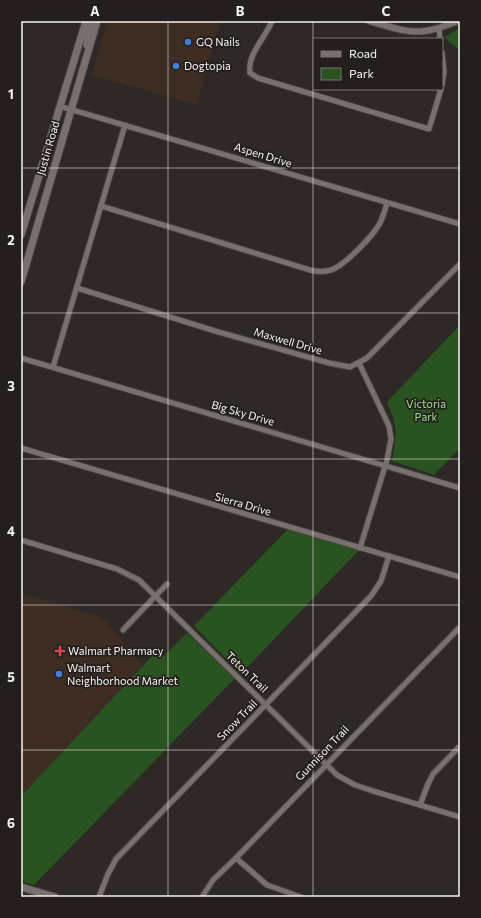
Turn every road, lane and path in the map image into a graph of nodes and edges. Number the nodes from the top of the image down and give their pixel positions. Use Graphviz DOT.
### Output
graph roads {
  1 [pos="86,21"];
  2 [pos="91,21"];
  3 [pos="97,21"];
  4 [pos="272,21"];
  5 [pos="369,21"];
  6 [pos="458,21"];
  7 [pos="439,28"];
  8 [pos="440,38"];
  9 [pos="86,59"];
  10 [pos="443,62"];
  11 [pos="443,78"];
  12 [pos="441,90"];
  13 [pos="60,106"];
  14 [pos="71,109"];
  15 [pos="125,125"];
  16 [pos="387,203"];
  17 [pos="101,206"];
  18 [pos="460,224"];
  19 [pos="21,235"];
  20 [pos="460,264"];
  21 [pos="21,282"];
  22 [pos="77,288"];
  23 [pos="21,358"];
  24 [pos="359,363"];
  25 [pos="53,367"];
  26 [pos="21,448"];
  27 [pos="385,465"];
  28 [pos="460,488"];
  29 [pos="21,540"];
  30 [pos="360,548"];
  31 [pos="389,556"];
  32 [pos="460,577"];
  33 [pos="167,584"];
  34 [pos="155,596"];
  35 [pos="460,626"];
  36 [pos="123,630"];
  37 [pos="266,704"];
  38 [pos="460,746"];
  39 [pos="326,764"];
  40 [pos="420,805"];
  41 [pos="460,817"];
  42 [pos="236,858"];
  43 [pos="21,888"];
  44 [pos="54,897"];
  45 [pos="99,897"];
  46 [pos="202,897"];
  47 [pos="301,897"];
  1 -- 13 [label="main road, Justin Road"];
  2 -- 9 [label="main road"];
  3 -- 9 [label="main road, Justin Road"];
  4 -- 12 [label="street"];
  5 -- 7 [label="street"];
  6 -- 7 [label="street"];
  7 -- 8 [label="street"];
  9 -- 14 [label="main road, Justin Road"];
  10 -- 11 [label="street"];
  13 -- 14 [label="street, Aspen Drive"];
  13 -- 19 [label="main road, Justin Road"];
  14 -- 15 [label="street, Aspen Drive"];
  14 -- 21 [label="main road, Justin Road"];
  15 -- 16 [label="street, Aspen Drive"];
  15 -- 17 [label="street"];
  16 -- 17 [label="street"];
  16 -- 18 [label="street, Aspen Drive"];
  17 -- 22 [label="street"];
  20 -- 24 [label="street"];
  22 -- 24 [label="street, Maxwell Drive"];
  22 -- 25 [label="street"];
  23 -- 25 [label="street, Big Sky Drive"];
  24 -- 27 [label="street"];
  25 -- 27 [label="street, Big Sky Drive"];
  26 -- 30 [label="street, Sierra Drive"];
  27 -- 28 [label="street, Big Sky Drive"];
  27 -- 30 [label="street"];
  29 -- 34 [label="street, Teton Trail"];
  30 -- 31 [label="street, Sierra Drive"];
  31 -- 32 [label="street, Sierra Drive"];
  31 -- 37 [label="street, Snow Trail"];
  33 -- 34 [label="street"];
  34 -- 36 [label="street"];
  34 -- 37 [label="street, Teton Trail"];
  35 -- 39 [label="street, Gunnison Trail"];
  37 -- 39 [label="street, Teton Trail"];
  37 -- 45 [label="street, Snow Trail"];
  38 -- 40 [label="street"];
  39 -- 40 [label="street, Teton Trail"];
  39 -- 42 [label="street, Gunnison Trail"];
  40 -- 41 [label="street, Teton Trail"];
  42 -- 46 [label="street, Gunnison Trail"];
  42 -- 47 [label="street"];
  43 -- 44 [label="main road"];
}
